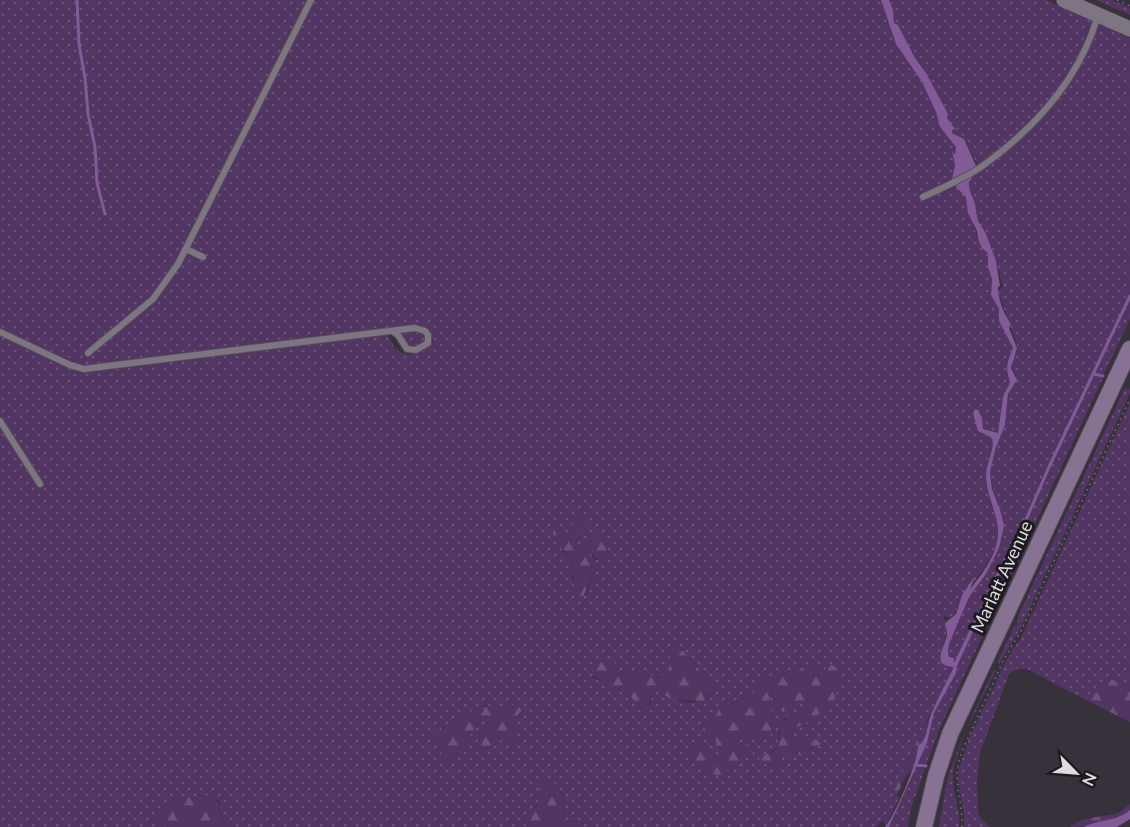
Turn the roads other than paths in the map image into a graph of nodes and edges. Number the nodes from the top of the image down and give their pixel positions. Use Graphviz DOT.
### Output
graph roads {
  1 [pos="311,0"];
  2 [pos="1064,0"];
  3 [pos="1098,15"];
  4 [pos="1130,29"];
  5 [pos="923,197"];
  6 [pos="186,249"];
  7 [pos="203,257"];
  8 [pos="392,331"];
  9 [pos="0,332"];
  10 [pos="1130,349"];
  11 [pos="88,352"];
  12 [pos="0,421"];
  13 [pos="40,484"];
  14 [pos="924,827"];
  1 -- 6 [label="lane"];
  2 -- 3 [label="street"];
  3 -- 4 [label="street"];
  3 -- 5 [label="lane"];
  6 -- 7 [label="lane"];
  6 -- 11 [label="lane"];
  8 -- 8 [label="lane"];
  8 -- 9 [label="lane"];
  10 -- 14 [label="main road, Marlatt Avenue"];
  12 -- 13 [label="lane"];
}
